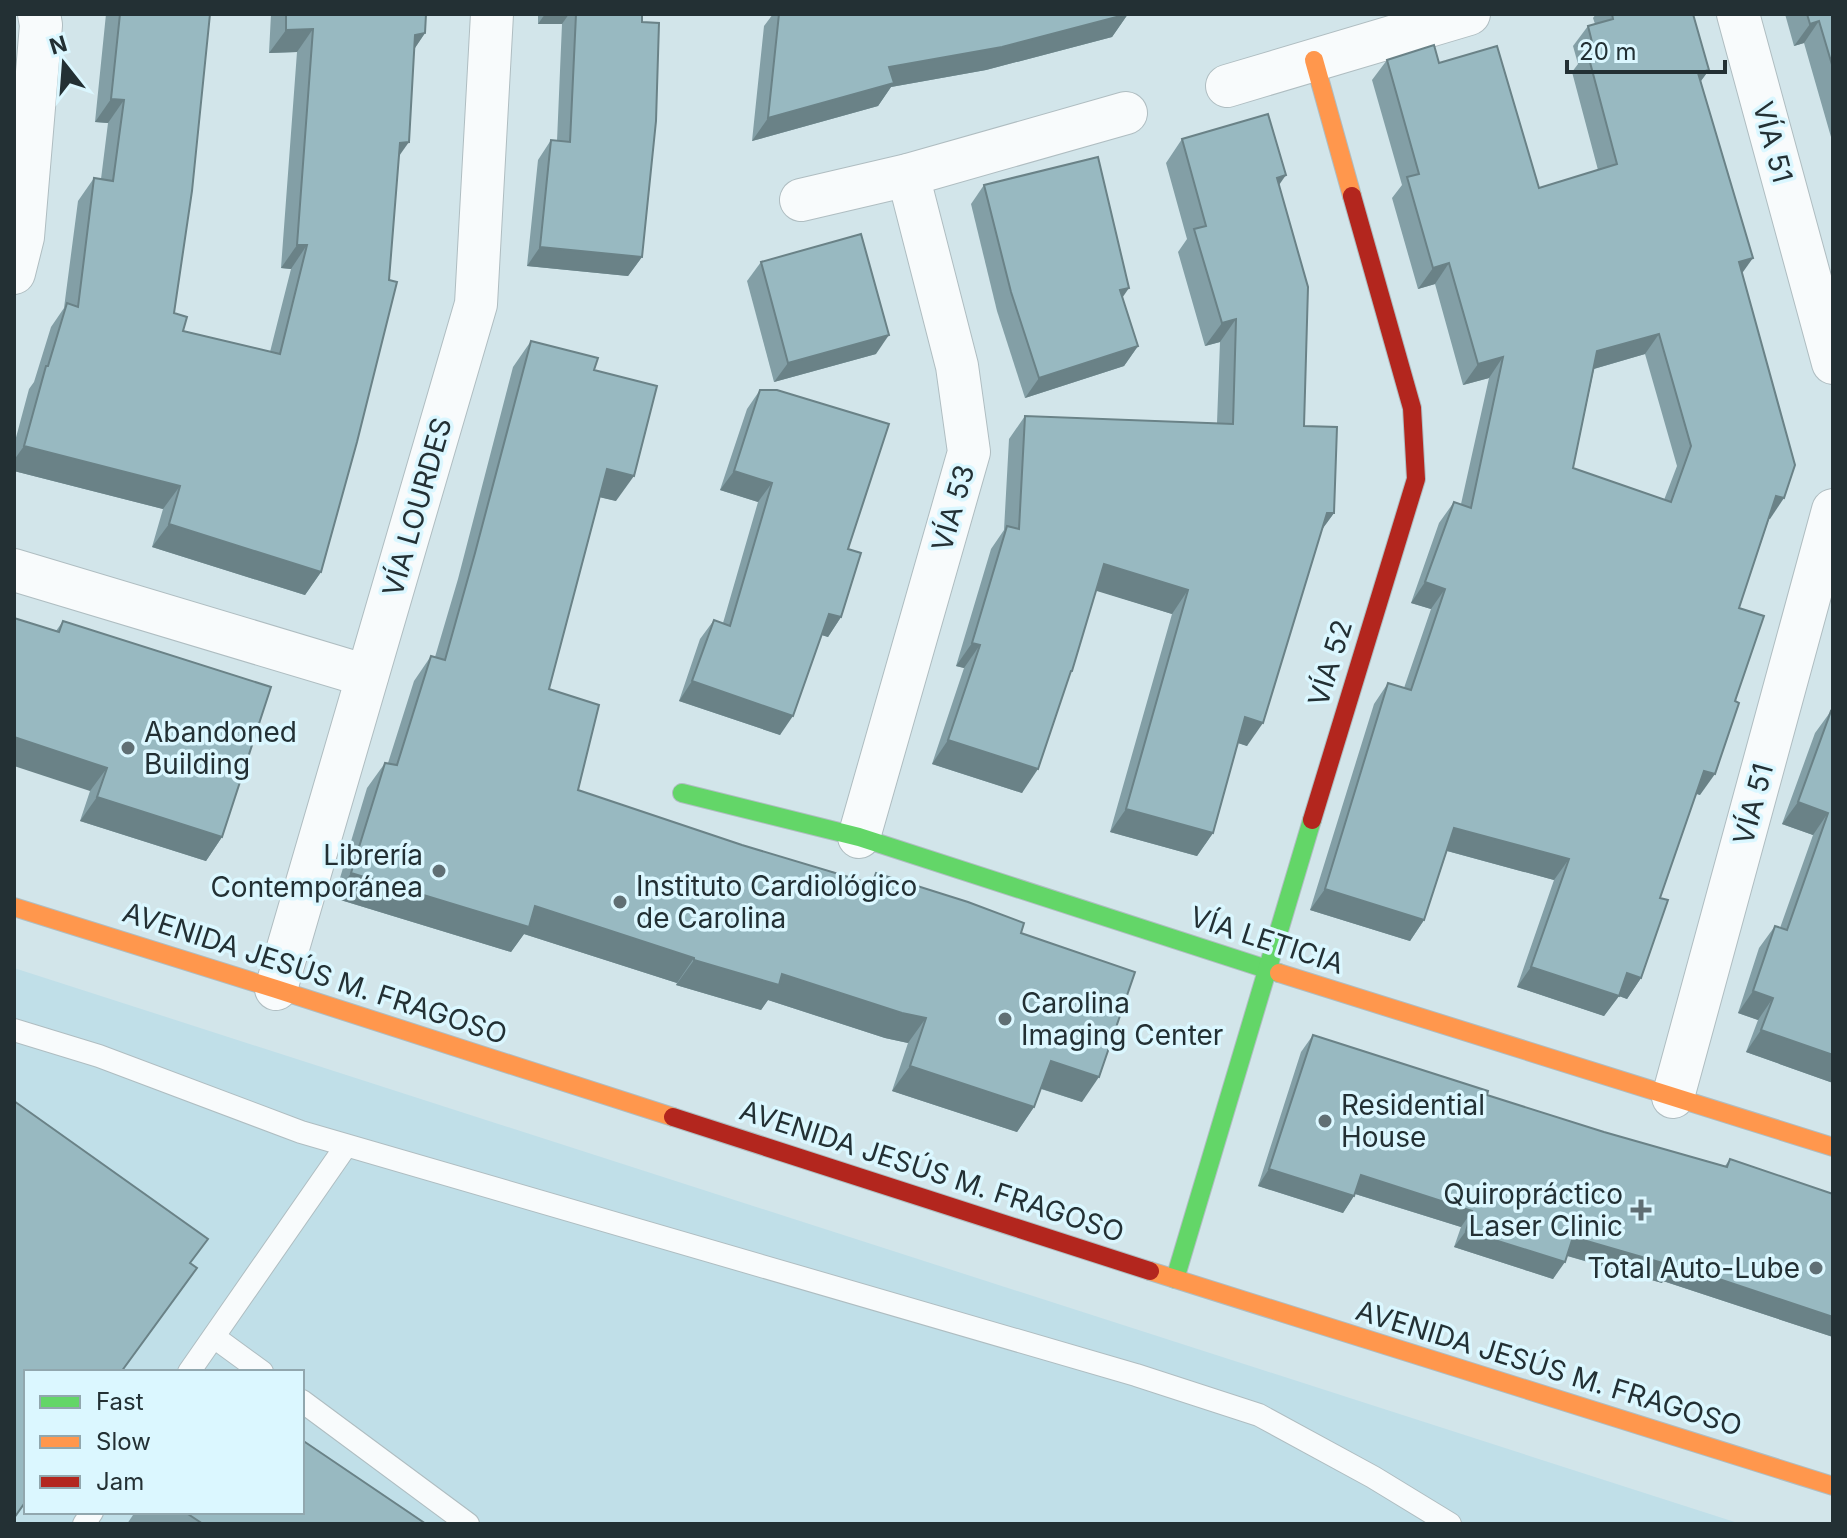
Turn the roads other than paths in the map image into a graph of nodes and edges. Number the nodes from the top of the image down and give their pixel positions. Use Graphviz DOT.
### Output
graph roads {
  1 [pos="39,14"];
  2 [pos="492,14"];
  3 [pos="1469,14"];
  4 [pos="1738,14"];
  5 [pos="1314,60"];
  6 [pos="1227,86"];
  7 [pos="1126,113"];
  8 [pos="908,175"];
  9 [pos="801,200"];
  10 [pos="14,273"];
  11 [pos="1833,363"];
  12 [pos="1833,510"];
  13 [pos="14,570"];
  14 [pos="367,676"];
  15 [pos="682,793"];
  16 [pos="859,837"];
  17 [pos="14,907"];
  18 [pos="1266,969"];
  19 [pos="276,989"];
  20 [pos="14,1030"];
  21 [pos="1673,1097"];
  22 [pos="346,1146"];
  23 [pos="1833,1147"];
  24 [pos="1175,1279"];
  25 [pos="214,1337"];
  26 [pos="190,1370"];
  27 [pos="259,1370"];
  28 [pos="304,1402"];
  29 [pos="1833,1486"];
  30 [pos="468,1524"];
  31 [pos="1450,1524"];
  1 -- 10 [label="street"];
  2 -- 14 [label="street, VÍA LOURDES"];
  3 -- 5 [label="street"];
  4 -- 11 [label="street, VÍA 51"];
  5 -- 6 [label="street"];
  5 -- 18 [label="street, VÍA 52"];
  7 -- 8 [label="street"];
  8 -- 9 [label="street"];
  8 -- 16 [label="street, VÍA 53"];
  12 -- 21 [label="street, VÍA 51"];
  13 -- 14 [label="street"];
  14 -- 19 [label="street, VÍA LOURDES"];
  15 -- 16 [label="street, VÍA LETICIA"];
  16 -- 18 [label="street, VÍA LETICIA"];
  17 -- 19 [label="street, AVENIDA JESÚS M. FRAGOSO"];
  18 -- 21 [label="street, VÍA LETICIA"];
  18 -- 24 [label="street, VÍA 52"];
  19 -- 24 [label="street, AVENIDA JESÚS M. FRAGOSO"];
  20 -- 22 [label="lane"];
  21 -- 23 [label="street, VÍA LETICIA"];
  22 -- 25 [label="lane"];
  22 -- 31 [label="lane"];
  24 -- 29 [label="street, AVENIDA JESÚS M. FRAGOSO"];
  25 -- 26 [label="lane"];
  25 -- 27 [label="lane"];
  28 -- 30 [label="lane"];
}
